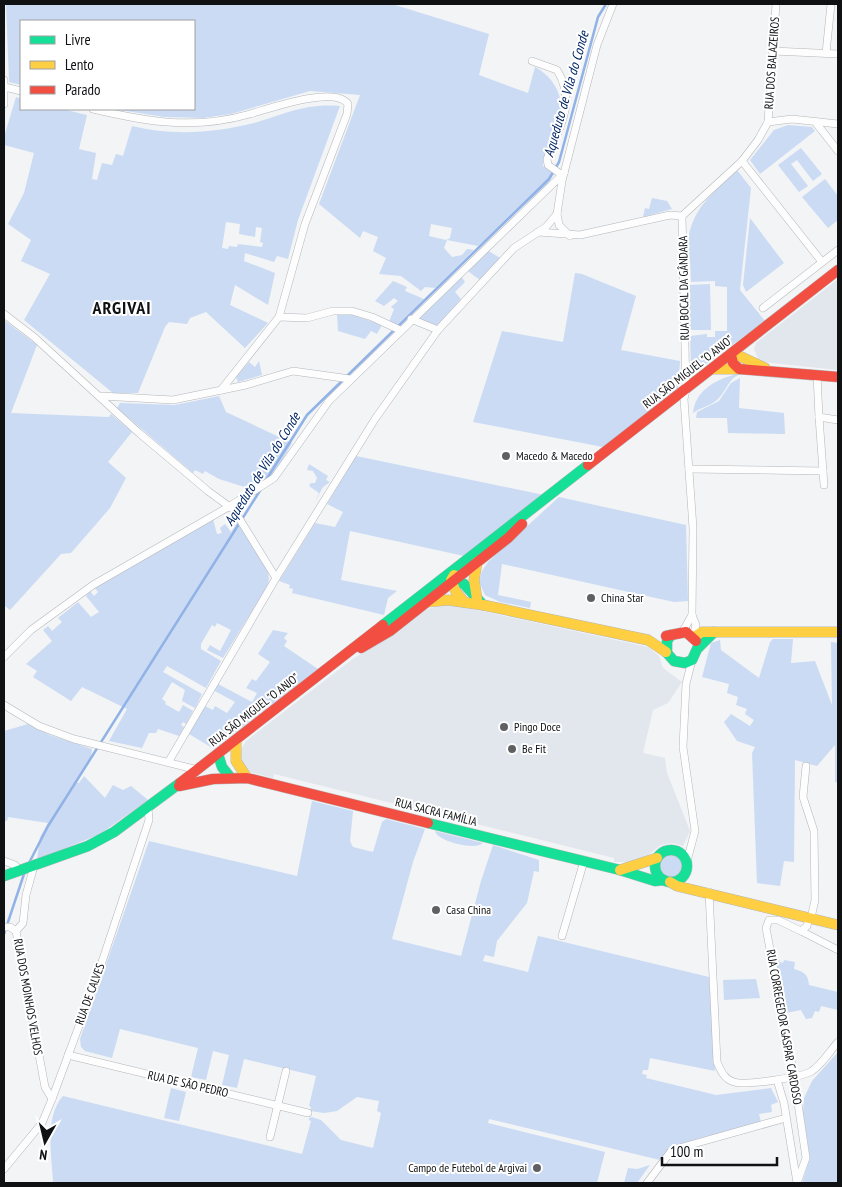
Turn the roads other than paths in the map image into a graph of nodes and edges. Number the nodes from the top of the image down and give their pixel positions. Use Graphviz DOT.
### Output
graph roads {
  1 [pos="613,4"];
  2 [pos="776,4"];
  3 [pos="831,4"];
  4 [pos="773,50"];
  5 [pos="826,53"];
  6 [pos="838,54"];
  7 [pos="532,61"];
  8 [pos="4,84"];
  9 [pos="20,91"];
  10 [pos="4,104"];
  11 [pos="96,110"];
  12 [pos="768,122"];
  13 [pos="816,123"];
  14 [pos="838,124"];
  15 [pos="838,151"];
  16 [pos="742,161"];
  17 [pos="563,174"];
  18 [pos="557,214"];
  19 [pos="682,216"];
  20 [pos="538,232"];
  21 [pos="571,236"];
  22 [pos="838,250"];
  23 [pos="822,262"];
  24 [pos="838,270"];
  25 [pos="763,308"];
  26 [pos="4,313"];
  27 [pos="279,317"];
  28 [pos="411,319"];
  29 [pos="400,330"];
  30 [pos="438,330"];
  31 [pos="752,338"];
  32 [pos="732,354"];
  33 [pos="750,361"];
  34 [pos="712,369"];
  35 [pos="739,369"];
  36 [pos="771,370"];
  37 [pos="817,375"];
  38 [pos="838,377"];
  39 [pos="350,379"];
  40 [pos="221,390"];
  41 [pos="686,390"];
  42 [pos="101,396"];
  43 [pos="819,417"];
  44 [pos="838,420"];
  45 [pos="689,469"];
  46 [pos="823,471"];
  47 [pos="824,485"];
  48 [pos="554,493"];
  49 [pos="230,506"];
  50 [pos="494,538"];
  51 [pos="477,562"];
  52 [pos="276,578"];
  53 [pos="440,579"];
  54 [pos="453,580"];
  55 [pos="426,602"];
  56 [pos="464,602"];
  57 [pos="480,602"];
  58 [pos="695,629"];
  59 [pos="683,631"];
  60 [pos="714,632"];
  61 [pos="838,632"];
  62 [pos="671,635"];
  63 [pos="648,640"];
  64 [pos="698,649"];
  65 [pos="666,652"];
  66 [pos="4,657"];
  67 [pos="692,660"];
  68 [pos="326,670"];
  69 [pos="4,705"];
  70 [pos="236,740"];
  71 [pos="218,754"];
  72 [pos="168,761"];
  73 [pos="806,766"];
  74 [pos="198,770"];
  75 [pos="238,770"];
  76 [pos="225,777"];
  77 [pos="247,778"];
  78 [pos="175,787"];
  79 [pos="148,808"];
  80 [pos="657,858"];
  81 [pos="4,861"];
  82 [pos="584,861"];
  83 [pos="687,864"];
  84 [pos="34,866"];
  85 [pos="620,870"];
  86 [pos="20,871"];
  87 [pos="4,876"];
  88 [pos="667,881"];
  89 [pos="697,889"];
  90 [pos="709,892"];
  91 [pos="810,918"];
  92 [pos="838,925"];
  93 [pos="4,927"];
  94 [pos="801,931"];
  95 [pos="16,932"];
  96 [pos="562,936"];
  97 [pos="838,950"];
  98 [pos="838,1042"];
  99 [pos="68,1055"];
  100 [pos="286,1071"];
  101 [pos="794,1076"];
  102 [pos="777,1080"];
  103 [pos="52,1099"];
  104 [pos="278,1105"];
  105 [pos="308,1113"];
  106 [pos="786,1118"];
  107 [pos="270,1137"];
  108 [pos="4,1169"];
  109 [pos="647,1183"];
  110 [pos="797,1183"];
  1 -- 17 [label="street"];
  2 -- 4 [label="street, RUA DOS BALAZEIROS"];
  3 -- 5 [label="street"];
  4 -- 5 [label="street"];
  4 -- 12 [label="street, RUA DOS BALAZEIROS"];
  5 -- 6 [label="street"];
  7 -- 17 [label="street"];
  8 -- 9 [label="street"];
  8 -- 10 [label="street"];
  11 -- 27 [label="street"];
  12 -- 13 [label="street"];
  12 -- 16 [label="street"];
  13 -- 14 [label="street"];
  13 -- 15 [label="street"];
  16 -- 19 [label="street"];
  16 -- 23 [label="street"];
  17 -- 18 [label="street"];
  17 -- 28 [label="street"];
  18 -- 20 [label="street"];
  18 -- 21 [label="street"];
  19 -- 21 [label="street"];
  19 -- 41 [label="street, RUA BOCAL DA GÂNDARA"];
  20 -- 21 [label="street"];
  20 -- 30 [label="street"];
  22 -- 23 [label="street"];
  23 -- 25 [label="street"];
  24 -- 31 [label="street, RUA SÃO MIGUEL \"O ANJO\""];
  26 -- 42 [label="street"];
  27 -- 29 [label="street"];
  27 -- 40 [label="street"];
  28 -- 29 [label="street"];
  28 -- 30 [label="street"];
  29 -- 39 [label="street"];
  30 -- 52 [label="street"];
  31 -- 32 [label="street, RUA SÃO MIGUEL \"O ANJO\""];
  31 -- 33 [label="street"];
  32 -- 33 [label="street"];
  32 -- 34 [label="street, RUA SÃO MIGUEL \"O ANJO\""];
  32 -- 35 [label="street"];
  33 -- 36 [label="street"];
  34 -- 35 [label="street"];
  34 -- 41 [label="street, RUA SÃO MIGUEL \"O ANJO\""];
  35 -- 36 [label="street"];
  36 -- 37 [label="street"];
  37 -- 38 [label="street"];
  37 -- 43 [label="street"];
  39 -- 40 [label="street"];
  39 -- 49 [label="street"];
  40 -- 42 [label="street"];
  41 -- 45 [label="street, RUA BOCAL DA GÂNDARA"];
  41 -- 48 [label="street, RUA SÃO MIGUEL \"O ANJO\""];
  42 -- 49 [label="street"];
  43 -- 44 [label="street"];
  43 -- 46 [label="street"];
  45 -- 46 [label="street"];
  45 -- 58 [label="street, RUA BOCAL DA GÂNDARA"];
  46 -- 47 [label="street"];
  48 -- 50 [label="street, RUA SÃO MIGUEL \"O ANJO\""];
  48 -- 51 [label="street, RUA SÃO MIGUEL \"O ANJO\""];
  49 -- 52 [label="street"];
  49 -- 66 [label="street"];
  50 -- 53 [label="street, RUA SÃO MIGUEL \"O ANJO\""];
  50 -- 54 [label="street, RUA SÃO MIGUEL \"O ANJO\""];
  51 -- 54 [label="street, RUA SÃO MIGUEL \"O ANJO\""];
  51 -- 57 [label="street"];
  52 -- 72 [label="street"];
  53 -- 54 [label="street"];
  53 -- 68 [label="street, RUA SÃO MIGUEL \"O ANJO\""];
  54 -- 55 [label="street, RUA SÃO MIGUEL \"O ANJO\""];
  54 -- 56 [label="street"];
  54 -- 57 [label="street"];
  55 -- 56 [label="street"];
  55 -- 68 [label="street, RUA SÃO MIGUEL \"O ANJO\""];
  56 -- 57 [label="street"];
  57 -- 63 [label="street"];
  58 -- 59 [label="street"];
  58 -- 59 [label="street"];
  58 -- 60 [label="street"];
  58 -- 64 [label="street"];
  59 -- 62 [label="street"];
  60 -- 61 [label="street"];
  60 -- 64 [label="street"];
  62 -- 63 [label="street"];
  62 -- 65 [label="street"];
  63 -- 65 [label="street"];
  64 -- 67 [label="street"];
  65 -- 67 [label="street"];
  67 -- 83 [label="street"];
  68 -- 70 [label="street, RUA SÃO MIGUEL \"O ANJO\""];
  69 -- 72 [label="street"];
  70 -- 71 [label="street, RUA SÃO MIGUEL \"O ANJO\""];
  70 -- 75 [label="street"];
  71 -- 74 [label="street, RUA SÃO MIGUEL \"O ANJO\""];
  71 -- 75 [label="street"];
  71 -- 76 [label="street"];
  72 -- 74 [label="street"];
  73 -- 91 [label="street"];
  74 -- 76 [label="street"];
  74 -- 78 [label="street, RUA SÃO MIGUEL \"O ANJO\""];
  75 -- 77 [label="street"];
  76 -- 77 [label="street, RUA SACRA FAMÍLIA"];
  76 -- 78 [label="street"];
  77 -- 82 [label="street, RUA SACRA FAMÍLIA"];
  78 -- 79 [label="street, RUA SÃO MIGUEL \"O ANJO\""];
  79 -- 84 [label="street, RUA SÃO MIGUEL \"O ANJO\""];
  79 -- 99 [label="street, RUA DE CALVES"];
  80 -- 83 [label="street"];
  80 -- 85 [label="street, RUA SACRA FAMÍLIA"];
  80 -- 88 [label="street"];
  81 -- 86 [label="street"];
  82 -- 85 [label="street, RUA SACRA FAMÍLIA"];
  82 -- 96 [label="street"];
  83 -- 88 [label="street"];
  83 -- 89 [label="street"];
  84 -- 86 [label="street, RUA SÃO MIGUEL \"O ANJO\""];
  84 -- 95 [label="street, RUA DOS MOINHOS VELHOS"];
  85 -- 88 [label="street, RUA SACRA FAMÍLIA"];
  86 -- 87 [label="street, RUA SÃO MIGUEL \"O ANJO\""];
  88 -- 89 [label="street, RUA SACRA FAMÍLIA"];
  89 -- 90 [label="street, RUA SACRA FAMÍLIA"];
  90 -- 91 [label="street, RUA SACRA FAMÍLIA"];
  90 -- 102 [label="street"];
  91 -- 92 [label="street, RUA SACRA FAMÍLIA"];
  91 -- 94 [label="street"];
  93 -- 95 [label="street"];
  94 -- 97 [label="street"];
  94 -- 101 [label="street, RUA CORREGEDOR GASPAR CARDOSO"];
  95 -- 103 [label="street, RUA DOS MOINHOS VELHOS"];
  98 -- 101 [label="street"];
  99 -- 103 [label="street, RUA DE CALVES"];
  99 -- 104 [label="street, RUA DE SÃO PEDRO"];
  100 -- 104 [label="street"];
  101 -- 102 [label="street"];
  101 -- 110 [label="street, RUA CORREGEDOR GASPAR CARDOSO"];
  102 -- 106 [label="street"];
  103 -- 108 [label="street, RUA DE CALVES"];
  104 -- 105 [label="street, RUA DE SÃO PEDRO"];
  104 -- 107 [label="street"];
  106 -- 109 [label="street"];
  106 -- 110 [label="street"];
}
